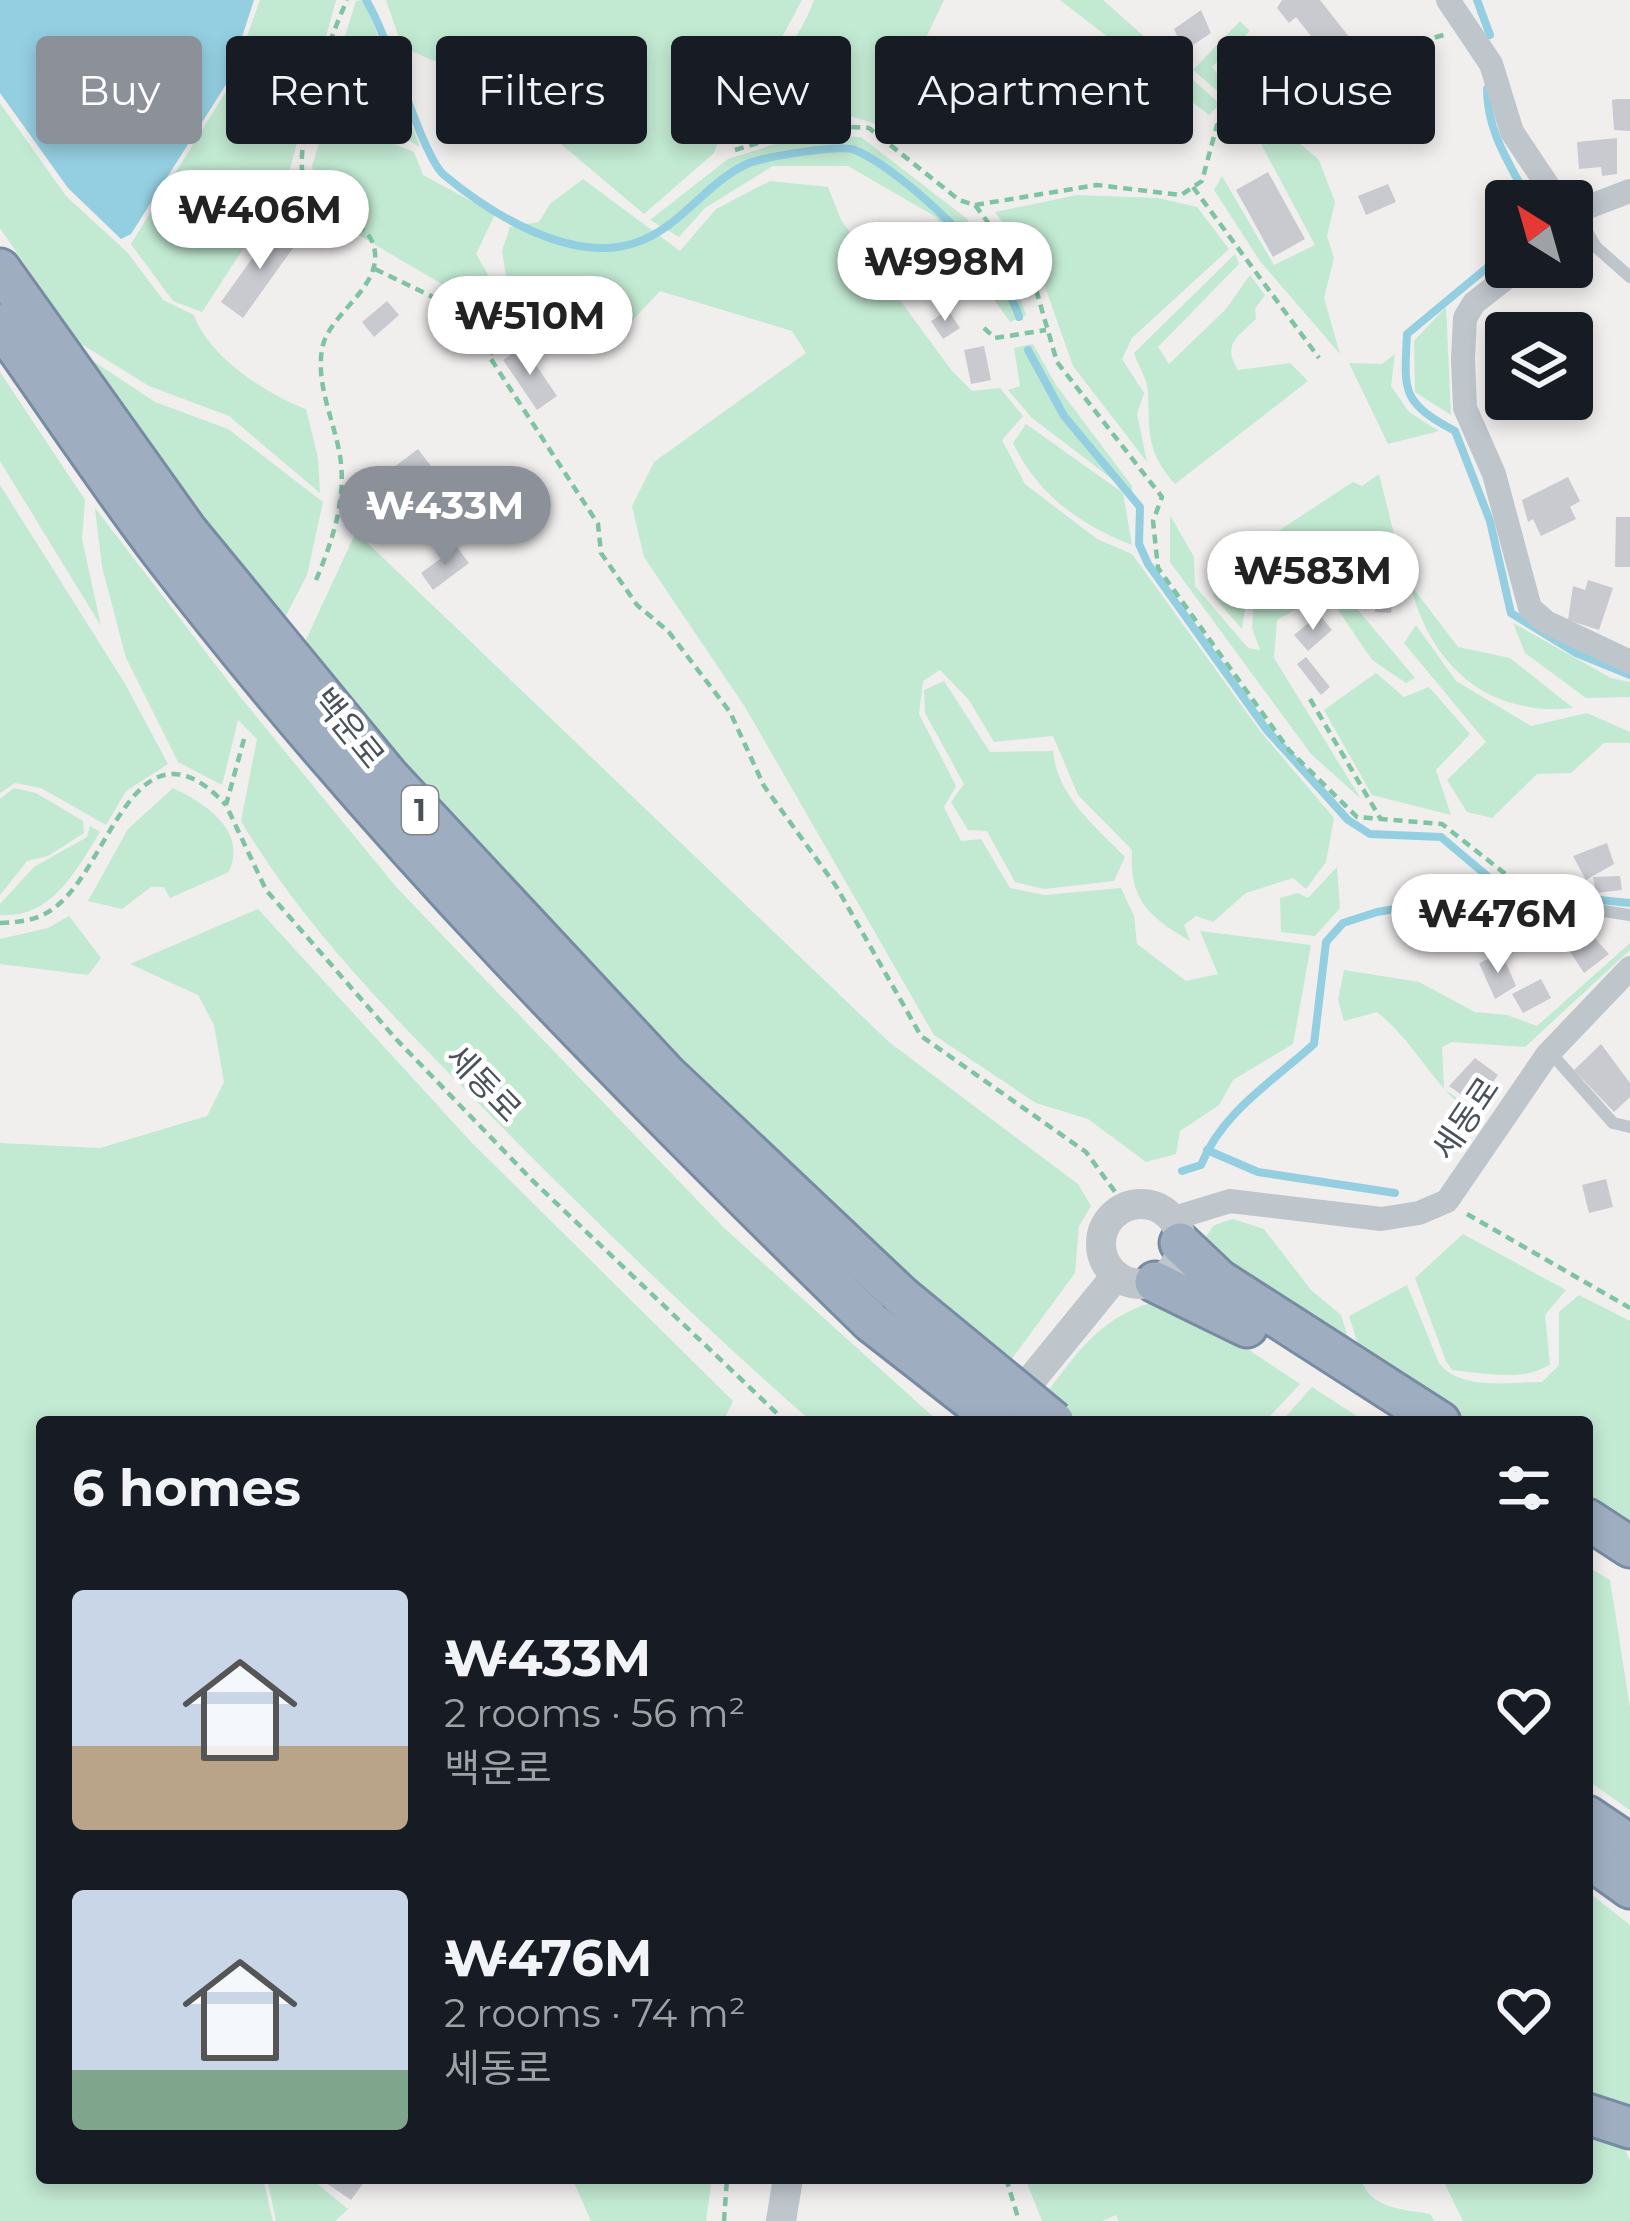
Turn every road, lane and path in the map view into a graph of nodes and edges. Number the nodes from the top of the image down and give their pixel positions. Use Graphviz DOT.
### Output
graph roads {
  1 [pos="346,0"];
  2 [pos="1448,0"];
  3 [pos="1468,27"];
  4 [pos="735,150"];
  5 [pos="1548,180"];
  6 [pos="1193,187"];
  7 [pos="1630,191"];
  8 [pos="1593,201"];
  9 [pos="975,205"];
  10 [pos="1593,244"];
  11 [pos="375,268"];
  12 [pos="0,269"];
  13 [pos="1630,277"];
  14 [pos="1493,288"];
  15 [pos="0,324"];
  16 [pos="984,328"];
  17 [pos="1048,329"];
  18 [pos="1319,358"];
  19 [pos="316,580"];
  20 [pos="1630,662"];
  21 [pos="1310,699"];
  22 [pos="244,739"];
  23 [pos="226,805"];
  24 [pos="1381,818"];
  25 [pos="1525,899"];
  26 [pos="1498,908"];
  27 [pos="1630,915"];
  28 [pos="0,923"];
  29 [pos="1630,968"];
  30 [pos="1550,1052"];
  31 [pos="1630,1127"];
  32 [pos="1448,1201"];
  33 [pos="1126,1207"];
  34 [pos="1176,1231"];
  35 [pos="1116,1276"];
  36 [pos="1155,1282"];
  37 [pos="1630,1307"];
  38 [pos="886,1309"];
  39 [pos="780,1416"];
  40 [pos="993,1416"];
  41 [pos="1004,1416"];
  42 [pos="1045,1416"];
  43 [pos="1384,1416"];
  44 [pos="1431,1416"];
  45 [pos="1593,1523"];
  46 [pos="1630,1547"];
  47 [pos="1593,1552"];
  48 [pos="1630,1576"];
  49 [pos="1593,1802"];
  50 [pos="1593,1820"];
  51 [pos="1630,1826"];
  52 [pos="1630,1845"];
  53 [pos="1593,1861"];
  54 [pos="1630,1888"];
  55 [pos="1593,2116"];
  56 [pos="1630,2128"];
  57 [pos="727,2184"];
  58 [pos="787,2184"];
  59 [pos="1008,2184"];
  60 [pos="724,2221"];
  61 [pos="781,2221"];
  62 [pos="1019,2221"];
  1 -- 11 [label="path"];
  2 -- 3 [label="street"];
  3 -- 5 [label="street"];
  3 -- 6 [label="path"];
  4 -- 9 [label="path"];
  6 -- 9 [label="path"];
  6 -- 18 [label="path"];
  7 -- 8 [label="street"];
  9 -- 17 [label="path"];
  10 -- 13 [label="lane"];
  11 -- 19 [label="path"];
  11 -- 33 [label="path"];
  12 -- 38 [label="highway, 백운로 / 1"];
  14 -- 20 [label="street"];
  15 -- 38 [label="highway, 백운로 / 1"];
  16 -- 17 [label="path"];
  17 -- 24 [label="path"];
  21 -- 24 [label="path"];
  22 -- 23 [label="path"];
  23 -- 28 [label="path"];
  23 -- 39 [label="path, 세동로"];
  24 -- 25 [label="path"];
  25 -- 26 [label="lane"];
  25 -- 27 [label="lane"];
  29 -- 30 [label="street, 세동로"];
  30 -- 31 [label="lane"];
  30 -- 32 [label="street, 세동로"];
  32 -- 34 [label="street, 세동로"];
  32 -- 37 [label="path"];
  33 -- 34 [label="street"];
  33 -- 35 [label="street"];
  34 -- 36 [label="street"];
  34 -- 44 [label="highway"];
  35 -- 36 [label="street"];
  35 -- 41 [label="street"];
  36 -- 43 [label="highway"];
  38 -- 40 [label="highway, 1, bridge"];
  38 -- 42 [label="highway, 1, bridge"];
  45 -- 46 [label="highway"];
  47 -- 48 [label="highway"];
  49 -- 51 [label="highway"];
  50 -- 52 [label="highway"];
  53 -- 54 [label="highway"];
  55 -- 56 [label="highway"];
  57 -- 60 [label="path"];
  58 -- 61 [label="street"];
  59 -- 62 [label="path"];
}
